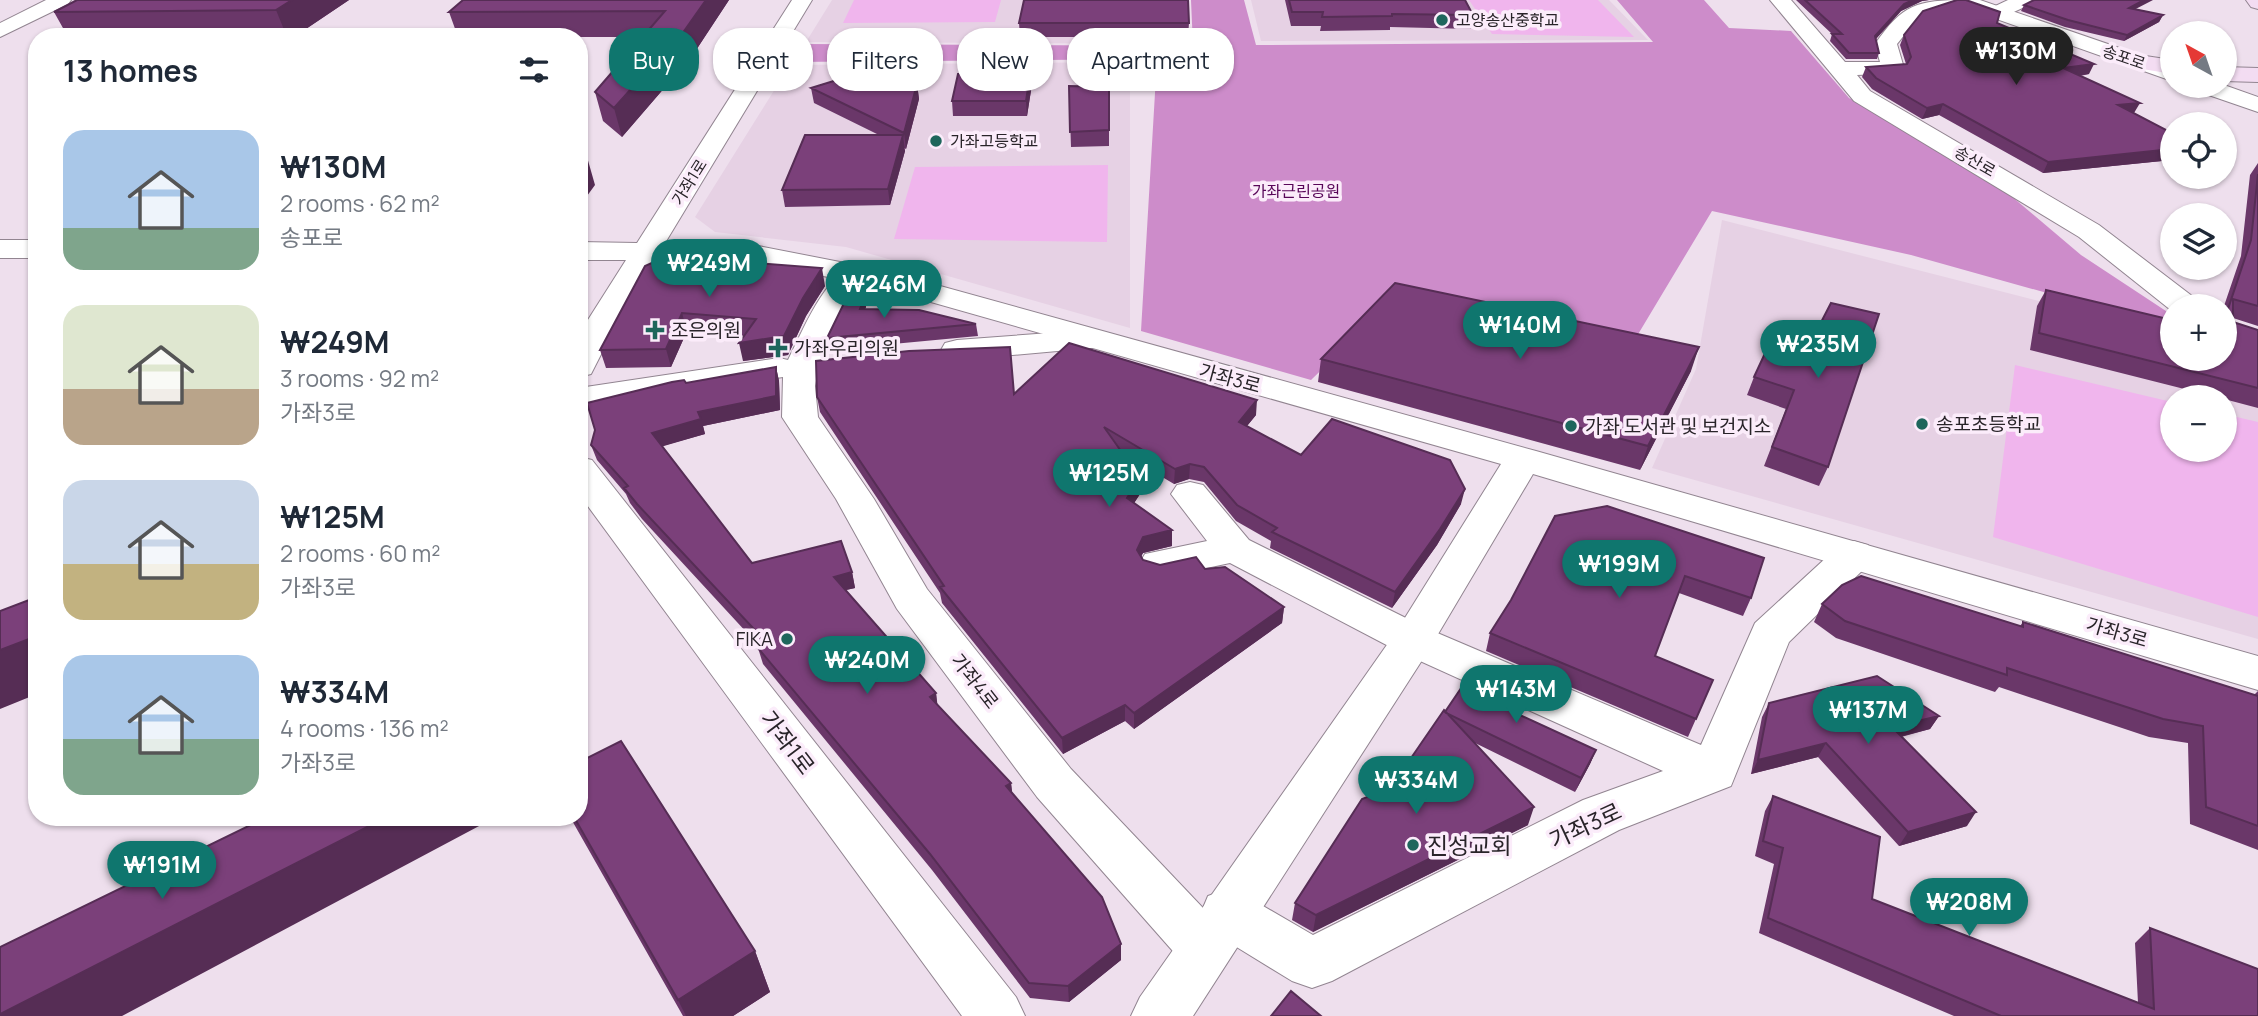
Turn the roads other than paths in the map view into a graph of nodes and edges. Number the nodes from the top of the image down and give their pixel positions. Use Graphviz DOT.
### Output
graph roads {
  1 [pos="61,0"];
  2 [pos="802,0"];
  3 [pos="1780,0"];
  4 [pos="1955,0"];
  5 [pos="1961,0"];
  6 [pos="2024,0"];
  7 [pos="1924,4"];
  8 [pos="1996,13"];
  9 [pos="0,31"];
  10 [pos="2139,62"];
  11 [pos="2160,65"];
  12 [pos="1892,68"];
  13 [pos="1840,69"];
  14 [pos="2160,70"];
  15 [pos="1919,73"];
  16 [pos="2237,74"];
  17 [pos="2258,75"];
  18 [pos="2237,97"];
  19 [pos="2258,105"];
  20 [pos="0,249"];
  21 [pos="28,249"];
  22 [pos="588,250"];
  23 [pos="645,251"];
  24 [pos="858,274"];
  25 [pos="2170,294"];
  26 [pos="1091,340"];
  27 [pos="588,349"];
  28 [pos="924,352"];
  29 [pos="823,363"];
  30 [pos="588,397"];
  31 [pos="1522,459"];
  32 [pos="588,480"];
  33 [pos="1190,494"];
  34 [pos="1235,549"];
  35 [pos="1854,555"];
  36 [pos="1159,564"];
  37 [pos="1413,640"];
  38 [pos="2258,673"];
  39 [pos="1714,772"];
  40 [pos="1216,931"];
  41 [pos="996,1016"];
  42 [pos="1160,1016"];
  1 -- 9 [label="street"];
  2 -- 23 [label="street, 가좌1로"];
  3 -- 13 [label="street, 송산로"];
  4 -- 7 [label="street"];
  5 -- 8 [label="street, 송포로"];
  6 -- 8 [label="street"];
  7 -- 12 [label="street"];
  8 -- 10 [label="street, 송포로"];
  10 -- 11 [label="main road"];
  10 -- 14 [label="street, 송포로"];
  12 -- 13 [label="street"];
  12 -- 15 [label="street"];
  13 -- 25 [label="street, 송산로"];
  16 -- 17 [label="main road"];
  18 -- 19 [label="street"];
  20 -- 21 [label="street"];
  22 -- 23 [label="street, 가좌3로"];
  23 -- 24 [label="street, 가좌3로"];
  23 -- 27 [label="street, 가좌1로"];
  24 -- 26 [label="street, 가좌3로"];
  24 -- 29 [label="street, 가좌4로"];
  26 -- 28 [label="street, 가좌3로"];
  26 -- 31 [label="street, 가좌3로"];
  29 -- 30 [label="street"];
  29 -- 40 [label="street, 가좌4로"];
  31 -- 35 [label="street, 가좌3로"];
  31 -- 37 [label="street"];
  32 -- 41 [label="street, 가좌1로"];
  33 -- 34 [label="street"];
  34 -- 36 [label="street"];
  34 -- 37 [label="street"];
  35 -- 38 [label="street, 가좌3로"];
  35 -- 39 [label="street"];
  37 -- 39 [label="street"];
  37 -- 40 [label="street"];
  39 -- 40 [label="street, 가좌3로"];
  40 -- 42 [label="street"];
}
